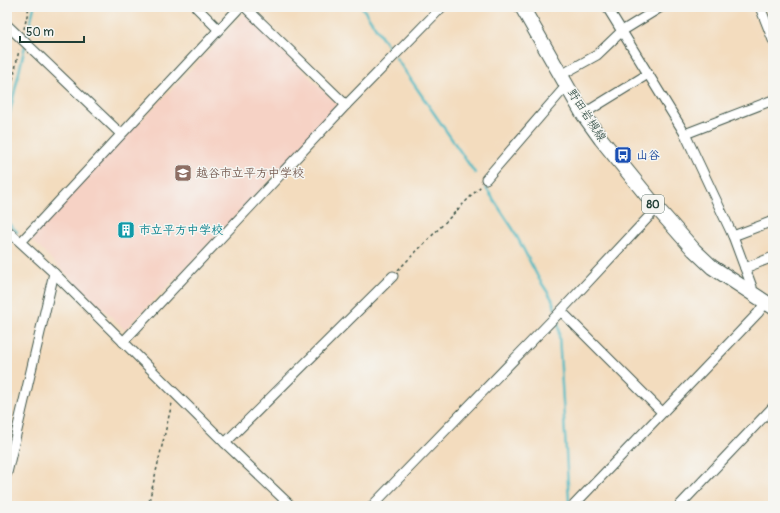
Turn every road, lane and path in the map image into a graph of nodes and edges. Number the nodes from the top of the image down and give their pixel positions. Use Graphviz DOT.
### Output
graph roads {
  1 [pos="29,7"];
  2 [pos="196,7"];
  3 [pos="240,7"];
  4 [pos="244,7"];
  5 [pos="442,7"];
  6 [pos="522,7"];
  7 [pos="607,7"];
  8 [pos="662,7"];
  9 [pos="760,7"];
  10 [pos="7,25"];
  11 [pos="218,29"];
  12 [pos="622,31"];
  13 [pos="773,40"];
  14 [pos="25,43"];
  15 [pos="648,74"];
  16 [pos="564,80"];
  17 [pos="773,100"];
  18 [pos="346,105"];
  19 [pos="7,109"];
  20 [pos="584,114"];
  21 [pos="121,134"];
  22 [pos="685,134"];
  23 [pos="486,180"];
  24 [pos="657,208"];
  25 [pos="773,221"];
  26 [pos="7,230"];
  27 [pos="733,236"];
  28 [pos="21,242"];
  29 [pos="773,257"];
  30 [pos="745,268"];
  31 [pos="54,273"];
  32 [pos="393,276"];
  33 [pos="751,293"];
  34 [pos="770,305"];
  35 [pos="560,311"];
  36 [pos="123,342"];
  37 [pos="175,393"];
  38 [pos="773,407"];
  39 [pos="662,412"];
  40 [pos="225,444"];
  41 [pos="7,473"];
  42 [pos="148,506"];
  43 [pos="291,506"];
  44 [pos="372,506"];
  45 [pos="573,506"];
  46 [pos="679,506"];
  1 -- 14 [label="path"];
  2 -- 11 [label="street"];
  3 -- 11 [label="street"];
  4 -- 18 [label="street"];
  5 -- 18 [label="street"];
  6 -- 16 [label="main road, 野田岩槻線 / 80"];
  7 -- 12 [label="street"];
  8 -- 12 [label="street"];
  9 -- 13 [label="street"];
  10 -- 14 [label="street"];
  11 -- 21 [label="street"];
  12 -- 15 [label="street"];
  12 -- 16 [label="street"];
  14 -- 19 [label="path"];
  14 -- 21 [label="street"];
  15 -- 20 [label="street"];
  15 -- 22 [label="street"];
  16 -- 20 [label="main road, 野田岩槻線 / 80"];
  16 -- 23 [label="street"];
  17 -- 22 [label="street"];
  18 -- 36 [label="street"];
  20 -- 24 [label="main road, 野田岩槻線 / 80"];
  21 -- 28 [label="street"];
  22 -- 27 [label="street"];
  23 -- 32 [label="path"];
  24 -- 33 [label="main road, 野田岩槻線 / 80"];
  24 -- 35 [label="street"];
  25 -- 27 [label="street"];
  26 -- 28 [label="street"];
  27 -- 30 [label="street"];
  28 -- 31 [label="street"];
  29 -- 30 [label="street"];
  30 -- 33 [label="street"];
  31 -- 36 [label="street"];
  31 -- 41 [label="street"];
  32 -- 40 [label="street"];
  33 -- 34 [label="main road, 野田岩槻線 / 80"];
  34 -- 39 [label="street"];
  35 -- 39 [label="street"];
  35 -- 44 [label="street"];
  36 -- 37 [label="street"];
  37 -- 40 [label="street"];
  37 -- 42 [label="path"];
  38 -- 46 [label="street"];
  39 -- 45 [label="street"];
  40 -- 43 [label="street"];
}
